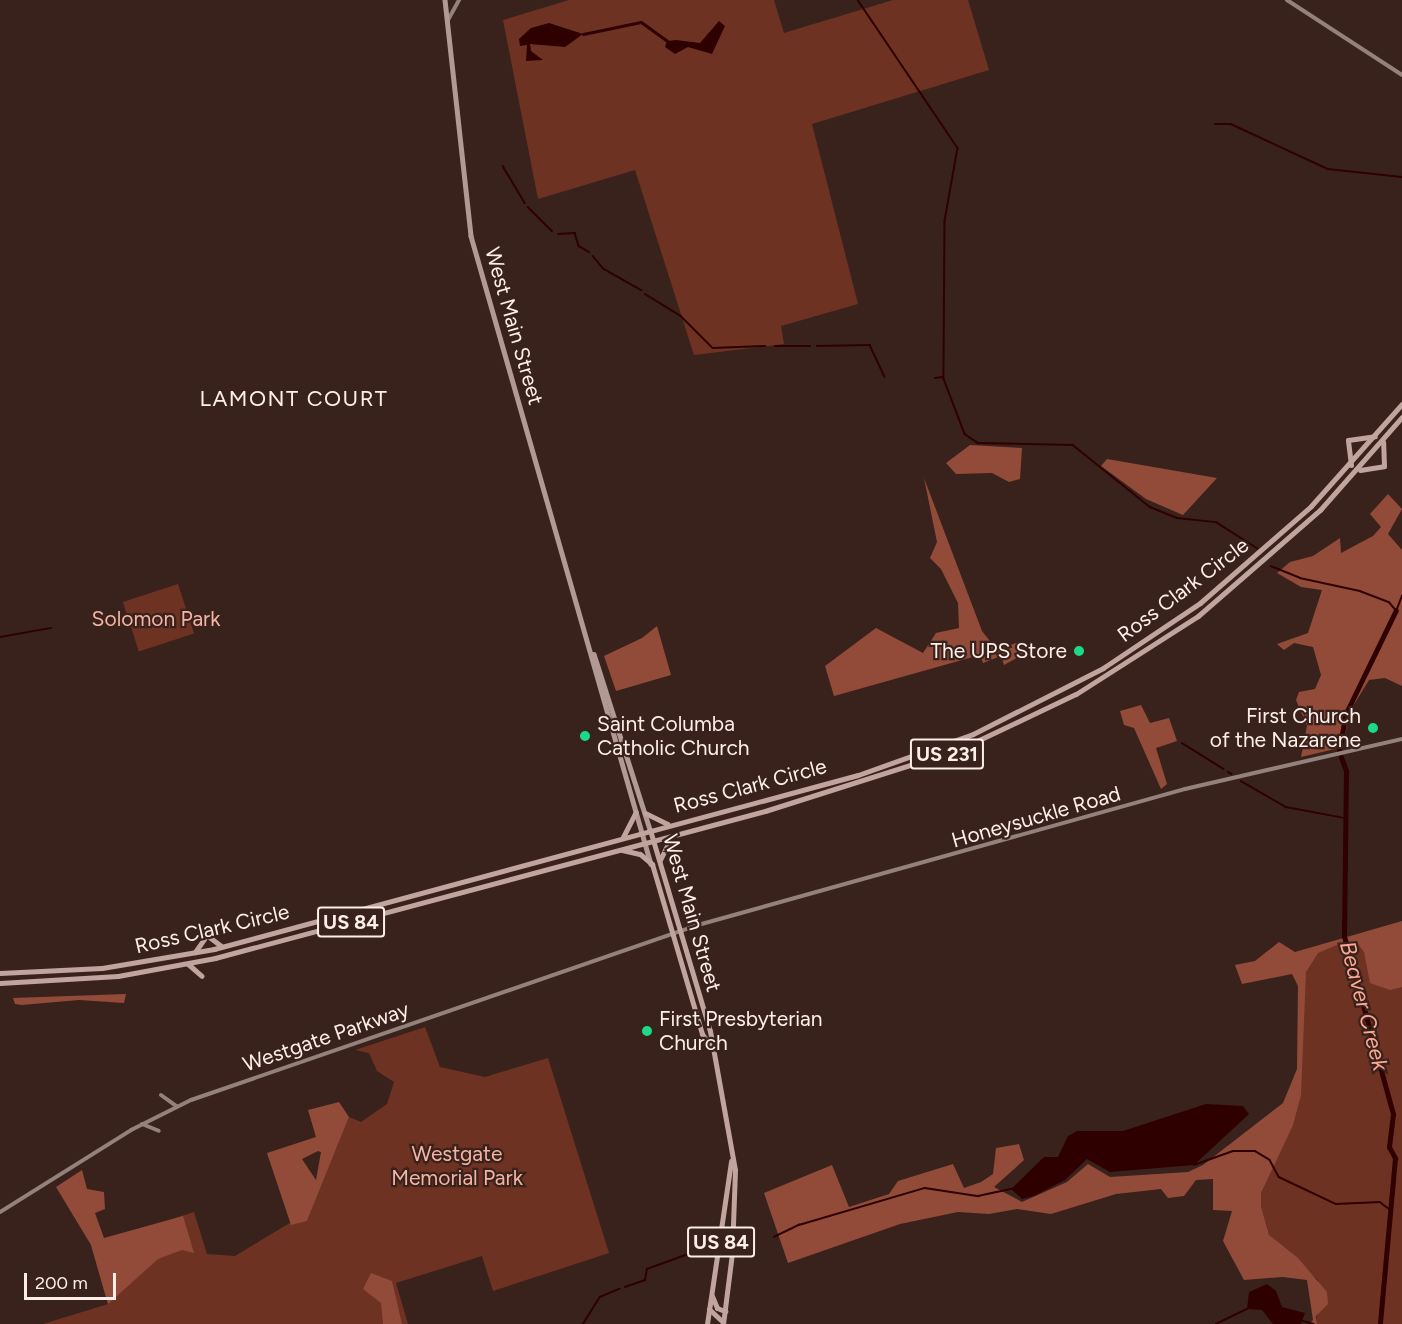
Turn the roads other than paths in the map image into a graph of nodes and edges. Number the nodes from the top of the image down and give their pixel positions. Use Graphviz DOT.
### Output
graph roads {
  1 [pos="459,0"];
  2 [pos="1287,0"];
  3 [pos="447,1"];
  4 [pos="447,21"];
  5 [pos="1402,75"];
  6 [pos="1402,404"];
  7 [pos="1402,417"];
  8 [pos="1378,434"];
  9 [pos="1383,441"];
  10 [pos="1350,466"];
  11 [pos="1355,473"];
  12 [pos="1240,571"];
  13 [pos="1226,583"];
  14 [pos="1236,586"];
  15 [pos="1224,596"];
  16 [pos="594,654"];
  17 [pos="1402,738"];
  18 [pos="803,790"];
  19 [pos="792,793"];
  20 [pos="796,802"];
  21 [pos="784,805"];
  22 [pos="636,812"];
  23 [pos="645,813"];
  24 [pos="669,825"];
  25 [pos="650,830"];
  26 [pos="642,832"];
  27 [pos="672,836"];
  28 [pos="622,838"];
  29 [pos="654,841"];
  30 [pos="645,843"];
  31 [pos="621,850"];
  32 [pos="660,861"];
  33 [pos="651,864"];
  34 [pos="519,866"];
  35 [pos="505,870"];
  36 [pos="511,879"];
  37 [pos="492,884"];
  38 [pos="451,885"];
  39 [pos="440,888"];
  40 [pos="443,897"];
  41 [pos="430,900"];
  42 [pos="326,919"];
  43 [pos="315,922"];
  44 [pos="318,931"];
  45 [pos="680,931"];
  46 [pos="305,934"];
  47 [pos="672,934"];
  48 [pos="222,946"];
  49 [pos="194,953"];
  50 [pos="188,964"];
  51 [pos="0,973"];
  52 [pos="202,976"];
  53 [pos="0,982"];
  54 [pos="710,1045"];
  55 [pos="161,1095"];
  56 [pos="177,1106"];
  57 [pos="141,1124"];
  58 [pos="159,1131"];
  59 [pos="731,1159"];
  60 [pos="0,1212"];
  61 [pos="723,1223"];
  62 [pos="730,1228"];
  63 [pos="722,1232"];
  64 [pos="734,1235"];
  65 [pos="712,1295"];
  66 [pos="709,1309"];
  67 [pos="725,1311"];
  68 [pos="723,1323"];
  69 [pos="707,1324"];
  1 -- 4 [label="main road"];
  2 -- 5 [label="main road"];
  3 -- 4 [label="main road, West Main Street"];
  4 -- 16 [label="main road, West Main Street"];
  6 -- 8 [label="highway, Ross Clark Circle / US 231"];
  7 -- 9 [label="highway, Ross Clark Circle / US 231"];
  8 -- 10 [label="highway, Ross Clark Circle / US 231"];
  8 -- 10 [label="highway"];
  9 -- 11 [label="highway, Ross Clark Circle / US 231"];
  9 -- 11 [label="highway"];
  10 -- 12 [label="highway, Ross Clark Circle / US 231"];
  11 -- 14 [label="highway, Ross Clark Circle / US 231"];
  12 -- 13 [label="highway, Ross Clark Circle / US 231"];
  12 -- 14 [label="highway"];
  13 -- 15 [label="highway"];
  13 -- 18 [label="highway, Ross Clark Circle / US 231"];
  14 -- 15 [label="highway, Ross Clark Circle / US 231"];
  15 -- 20 [label="highway, Ross Clark Circle / US 231"];
  16 -- 22 [label="main road, West Main Street"];
  16 -- 23 [label="main road, West Main Street"];
  17 -- 45 [label="main road, Honeysuckle Road"];
  18 -- 19 [label="highway, Ross Clark Circle / US 231"];
  18 -- 20 [label="highway"];
  19 -- 21 [label="highway"];
  19 -- 24 [label="highway, Ross Clark Circle / US 231"];
  20 -- 21 [label="highway, Ross Clark Circle / US 231"];
  21 -- 27 [label="highway, Ross Clark Circle / US 231"];
  22 -- 26 [label="main road, West Main Street"];
  22 -- 28 [label="highway"];
  23 -- 24 [label="highway"];
  23 -- 25 [label="main road, West Main Street"];
  24 -- 25 [label="highway, Ross Clark Circle / US 231"];
  25 -- 26 [label="highway, Ross Clark Circle / US 84"];
  25 -- 29 [label="highway, West Main Street / US 84"];
  26 -- 28 [label="highway, Ross Clark Circle / US 84"];
  26 -- 30 [label="main road, West Main Street"];
  27 -- 29 [label="highway, Ross Clark Circle / US 231"];
  27 -- 32 [label="highway"];
  28 -- 34 [label="highway, Ross Clark Circle / US 84"];
  29 -- 30 [label="highway, Ross Clark Circle / US 231"];
  29 -- 32 [label="highway, West Main Street / US 84"];
  30 -- 31 [label="highway, Ross Clark Circle / US 231"];
  30 -- 33 [label="main road, West Main Street"];
  31 -- 33 [label="highway"];
  31 -- 36 [label="highway, Ross Clark Circle / US 84"];
  32 -- 45 [label="highway, West Main Street / US 84"];
  33 -- 47 [label="highway, West Main Street / US 84"];
  34 -- 35 [label="highway, Ross Clark Circle / US 84"];
  34 -- 36 [label="highway"];
  35 -- 37 [label="highway"];
  35 -- 38 [label="highway, Ross Clark Circle / US 84"];
  36 -- 37 [label="highway, Ross Clark Circle / US 84"];
  37 -- 40 [label="highway, Ross Clark Circle / US 84"];
  38 -- 39 [label="highway, Ross Clark Circle / US 84"];
  38 -- 40 [label="highway"];
  39 -- 41 [label="highway"];
  39 -- 42 [label="highway, Ross Clark Circle / US 84"];
  40 -- 41 [label="highway, Ross Clark Circle / US 84"];
  41 -- 44 [label="highway, Ross Clark Circle / US 84"];
  42 -- 43 [label="highway, Ross Clark Circle / US 84"];
  42 -- 44 [label="highway"];
  43 -- 46 [label="highway"];
  43 -- 48 [label="highway, Ross Clark Circle / US 84"];
  44 -- 46 [label="highway, Ross Clark Circle / US 84"];
  45 -- 47 [label="main road, Westgate Parkway"];
  45 -- 54 [label="highway, West Main Street / US 84"];
  46 -- 50 [label="highway, Ross Clark Circle / US 84"];
  47 -- 54 [label="highway, West Main Street / US 84"];
  47 -- 56 [label="main road, Westgate Parkway"];
  48 -- 49 [label="highway, Ross Clark Circle / US 84"];
  48 -- 49 [label="highway"];
  49 -- 51 [label="highway, Ross Clark Circle / US 84"];
  50 -- 52 [label="highway"];
  50 -- 53 [label="highway, Ross Clark Circle / US 84"];
  54 -- 59 [label="highway, West Main Street / US 84"];
  55 -- 56 [label="main road"];
  56 -- 57 [label="main road, Westgate Parkway"];
  57 -- 58 [label="main road"];
  57 -- 60 [label="main road, Westgate Parkway"];
  59 -- 61 [label="highway, West Main Street / US 84"];
  59 -- 64 [label="highway, West Main Street / US 84"];
  61 -- 62 [label="highway"];
  61 -- 63 [label="highway, West Main Street / US 84"];
  62 -- 63 [label="highway"];
  62 -- 64 [label="highway"];
  63 -- 65 [label="highway, West Main Street / US 84"];
  64 -- 67 [label="highway, West Main Street / US 84"];
  65 -- 66 [label="highway, West Main Street / US 84"];
  65 -- 67 [label="highway"];
  66 -- 68 [label="highway"];
  66 -- 69 [label="highway, West Main Street / US 84"];
  67 -- 68 [label="highway, West Main Street / US 84"];
}
